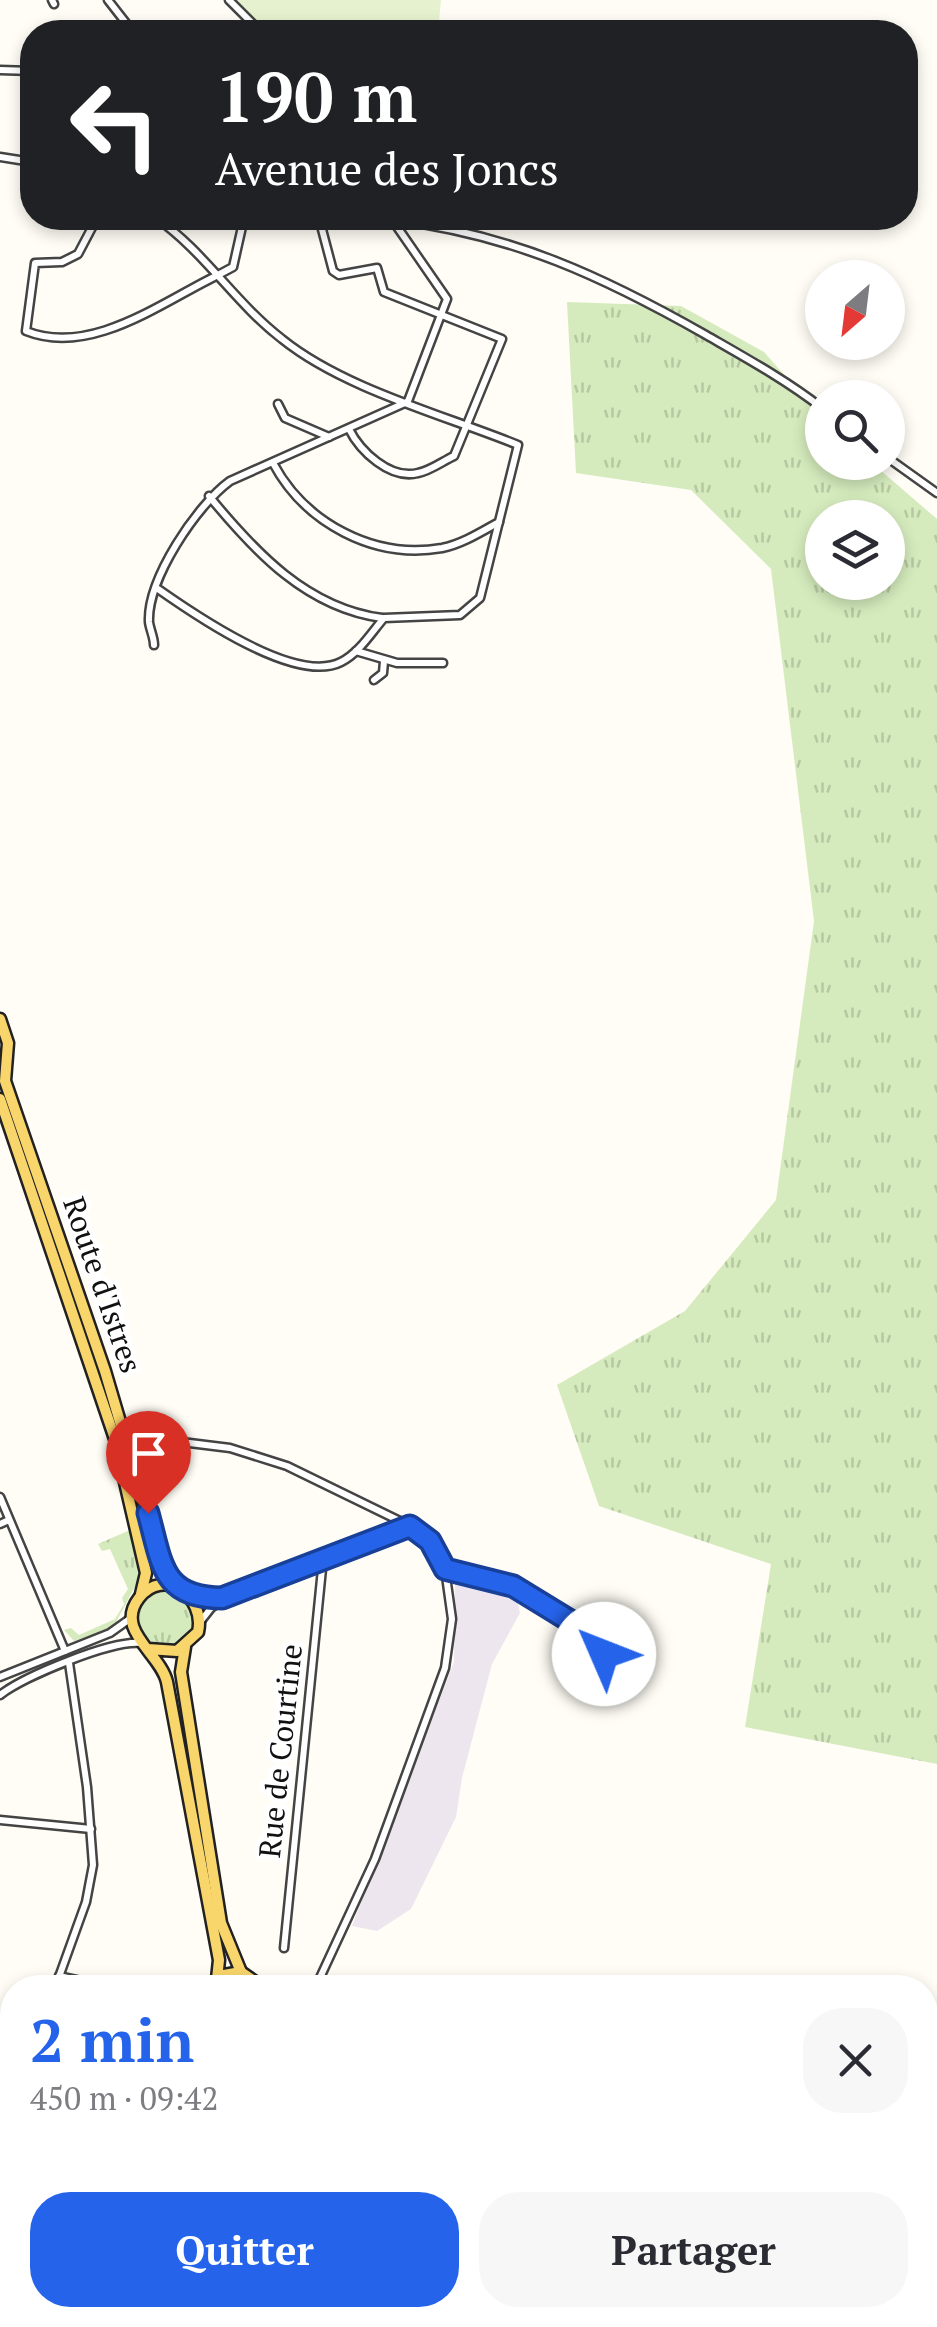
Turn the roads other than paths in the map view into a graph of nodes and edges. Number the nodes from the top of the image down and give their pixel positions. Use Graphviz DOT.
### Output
graph roads {
  1 [pos="108,0"];
  2 [pos="229,0"];
  3 [pos="124,20"];
  4 [pos="249,20"];
  5 [pos="91,230"];
  6 [pos="173,230"];
  7 [pos="241,230"];
  8 [pos="322,230"];
  9 [pos="400,230"];
  10 [pos="445,230"];
  11 [pos="218,274"];
  12 [pos="442,314"];
  13 [pos="805,396"];
  14 [pos="408,401"];
  15 [pos="278,404"];
  16 [pos="468,425"];
  17 [pos="349,429"];
  18 [pos="330,438"];
  19 [pos="273,462"];
  20 [pos="905,470"];
  21 [pos="934,491"];
  22 [pos="209,496"];
  23 [pos="500,522"];
  24 [pos="158,589"];
  25 [pos="384,618"];
  26 [pos="154,646"];
  27 [pos="356,651"];
  28 [pos="384,661"];
  29 [pos="444,662"];
  30 [pos="374,680"];
  31 [pos="0,1019"];
  32 [pos="3,1058"];
  33 [pos="0,1099"];
  34 [pos="126,1435"];
  35 [pos="0,1497"];
  36 [pos="10,1520"];
  37 [pos="0,1524"];
  38 [pos="410,1526"];
  39 [pos="323,1559"];
  40 [pos="445,1569"];
  41 [pos="176,1587"];
  42 [pos="190,1596"];
  43 [pos="140,1597"];
  44 [pos="222,1598"];
  45 [pos="132,1617"];
  46 [pos="200,1623"];
  47 [pos="145,1646"];
  48 [pos="185,1646"];
  49 [pos="65,1650"];
  50 [pos="69,1662"];
  51 [pos="0,1676"];
  52 [pos="591,1684"];
  53 [pos="0,1695"];
  54 [pos="0,1820"];
  55 [pos="91,1829"];
  56 [pos="284,1948"];
  57 [pos="240,1972"];
  58 [pos="59,1975"];
  59 [pos="215,1975"];
  60 [pos="233,1975"];
  61 [pos="244,1975"];
  62 [pos="321,1975"];
  1 -- 3 [label="street"];
  2 -- 4 [label="street"];
  5 -- 11 [label="street"];
  6 -- 11 [label="street"];
  7 -- 11 [label="street"];
  8 -- 12 [label="street"];
  9 -- 12 [label="street"];
  10 -- 13 [label="street"];
  11 -- 14 [label="street"];
  12 -- 14 [label="street"];
  12 -- 16 [label="street"];
  14 -- 16 [label="street"];
  14 -- 17 [label="street"];
  15 -- 18 [label="street"];
  16 -- 17 [label="street"];
  16 -- 23 [label="street"];
  17 -- 18 [label="street"];
  18 -- 19 [label="street"];
  19 -- 22 [label="street"];
  19 -- 23 [label="street"];
  20 -- 21 [label="street"];
  22 -- 24 [label="street"];
  22 -- 25 [label="street"];
  23 -- 25 [label="street"];
  24 -- 26 [label="street"];
  24 -- 27 [label="street"];
  25 -- 27 [label="street"];
  27 -- 28 [label="street"];
  28 -- 29 [label="street"];
  28 -- 30 [label="street"];
  31 -- 32 [label="main road, Route d'Istres"];
  32 -- 34 [label="main road, Route d'Istres"];
  33 -- 43 [label="main road, Route d'Istres"];
  34 -- 38 [label="street"];
  34 -- 41 [label="main road, Route d'Istres"];
  35 -- 36 [label="street"];
  36 -- 37 [label="street"];
  36 -- 49 [label="street"];
  38 -- 39 [label="street"];
  38 -- 40 [label="street"];
  39 -- 44 [label="street"];
  39 -- 56 [label="street, Rue de Courtine"];
  40 -- 52 [label="street"];
  40 -- 62 [label="street"];
  41 -- 42 [label="main road"];
  41 -- 43 [label="main road"];
  42 -- 44 [label="street"];
  42 -- 46 [label="main road"];
  43 -- 45 [label="main road"];
  44 -- 46 [label="street"];
  45 -- 47 [label="main road"];
  45 -- 49 [label="street"];
  46 -- 48 [label="main road"];
  47 -- 48 [label="main road"];
  47 -- 50 [label="street"];
  47 -- 59 [label="main road"];
  48 -- 57 [label="main road"];
  49 -- 51 [label="street"];
  50 -- 53 [label="street"];
  50 -- 55 [label="street"];
  54 -- 55 [label="street"];
  55 -- 58 [label="street"];
  57 -- 60 [label="main road"];
  57 -- 61 [label="main road"];
}
